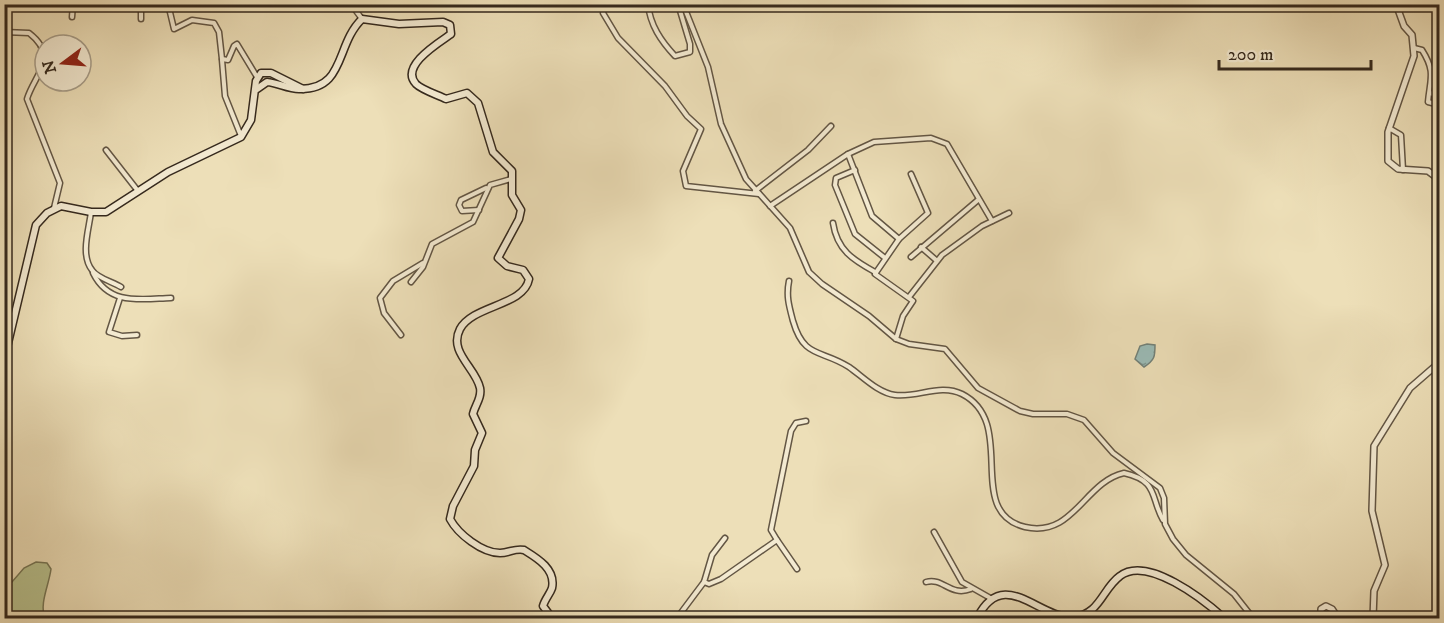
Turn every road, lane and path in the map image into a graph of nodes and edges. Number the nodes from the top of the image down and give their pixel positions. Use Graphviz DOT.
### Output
graph roads {
  1 [pos="73,4"];
  2 [pos="141,4"];
  3 [pos="168,4"];
  4 [pos="351,4"];
  5 [pos="605,4"];
  6 [pos="648,4"];
  7 [pos="678,4"];
  8 [pos="684,4"];
  9 [pos="1396,4"];
  10 [pos="72,17"];
  11 [pos="141,19"];
  12 [pos="362,19"];
  13 [pos="4,32"];
  14 [pos="1414,48"];
  15 [pos="222,58"];
  16 [pos="1432,75"];
  17 [pos="1440,75"];
  18 [pos="257,76"];
  19 [pos="256,89"];
  20 [pos="304,89"];
  21 [pos="1430,93"];
  22 [pos="1440,96"];
  23 [pos="1440,105"];
  24 [pos="831,126"];
  25 [pos="1389,128"];
  26 [pos="241,136"];
  27 [pos="106,150"];
  28 [pos="848,154"];
  29 [pos="855,170"];
  30 [pos="1403,170"];
  31 [pos="911,174"];
  32 [pos="512,179"];
  33 [pos="1440,180"];
  34 [pos="486,188"];
  35 [pos="755,191"];
  36 [pos="139,192"];
  37 [pos="760,195"];
  38 [pos="978,200"];
  39 [pos="770,206"];
  40 [pos="54,208"];
  41 [pos="479,210"];
  42 [pos="91,212"];
  43 [pos="1009,213"];
  44 [pos="992,221"];
  45 [pos="833,223"];
  46 [pos="899,239"];
  47 [pos="921,247"];
  48 [pos="911,257"];
  49 [pos="885,258"];
  50 [pos="936,261"];
  51 [pos="424,262"];
  52 [pos="93,272"];
  53 [pos="875,272"];
  54 [pos="789,281"];
  55 [pos="411,282"];
  56 [pos="121,287"];
  57 [pos="909,297"];
  58 [pos="120,298"];
  59 [pos="171,298"];
  60 [pos="137,335"];
  61 [pos="401,335"];
  62 [pos="896,339"];
  63 [pos="4,360"];
  64 [pos="1440,362"];
  65 [pos="806,421"];
  66 [pos="1164,524"];
  67 [pos="934,532"];
  68 [pos="724,538"];
  69 [pos="777,540"];
  70 [pos="797,569"];
  71 [pos="704,582"];
  72 [pos="926,582"];
  73 [pos="972,589"];
  74 [pos="993,600"];
  75 [pos="552,618"];
  76 [pos="677,618"];
  77 [pos="977,618"];
  78 [pos="1224,618"];
  79 [pos="1253,618"];
  80 [pos="1321,618"];
  81 [pos="1338,618"];
  82 [pos="1373,618"];
  1 -- 10 [label="street"];
  2 -- 11 [label="street"];
  3 -- 15 [label="street"];
  4 -- 12 [label="street"];
  5 -- 37 [label="street"];
  6 -- 7 [label="street"];
  8 -- 35 [label="street"];
  9 -- 14 [label="street"];
  12 -- 20 [label="main road"];
  12 -- 32 [label="main road"];
  13 -- 40 [label="street"];
  14 -- 16 [label="street"];
  14 -- 25 [label="street"];
  15 -- 18 [label="street"];
  15 -- 26 [label="street"];
  16 -- 17 [label="street"];
  16 -- 21 [label="street"];
  18 -- 19 [label="main road"];
  18 -- 20 [label="main road"];
  19 -- 20 [label="main road"];
  19 -- 26 [label="main road"];
  21 -- 22 [label="street"];
  21 -- 23 [label="street"];
  24 -- 35 [label="street"];
  25 -- 30 [label="street"];
  25 -- 30 [label="street"];
  26 -- 36 [label="main road"];
  27 -- 36 [label="street"];
  28 -- 29 [label="street"];
  28 -- 38 [label="street"];
  28 -- 39 [label="street"];
  29 -- 46 [label="street"];
  29 -- 49 [label="street"];
  30 -- 33 [label="street"];
  31 -- 46 [label="street"];
  32 -- 34 [label="street"];
  32 -- 75 [label="main road"];
  34 -- 41 [label="street"];
  34 -- 41 [label="street"];
  35 -- 37 [label="street"];
  36 -- 42 [label="main road"];
  37 -- 39 [label="street"];
  38 -- 44 [label="street"];
  38 -- 47 [label="street"];
  39 -- 62 [label="street"];
  40 -- 42 [label="main road"];
  40 -- 63 [label="main road"];
  41 -- 51 [label="street"];
  42 -- 52 [label="street"];
  43 -- 44 [label="street"];
  44 -- 50 [label="street"];
  45 -- 53 [label="street"];
  46 -- 49 [label="street"];
  47 -- 48 [label="street"];
  47 -- 50 [label="street"];
  49 -- 53 [label="street"];
  50 -- 57 [label="street"];
  51 -- 55 [label="street"];
  51 -- 61 [label="street"];
  52 -- 56 [label="street"];
  52 -- 58 [label="street"];
  53 -- 57 [label="street"];
  54 -- 66 [label="street"];
  57 -- 62 [label="street"];
  58 -- 59 [label="street"];
  58 -- 60 [label="street"];
  62 -- 66 [label="street"];
  64 -- 82 [label="street"];
  65 -- 69 [label="street"];
  66 -- 79 [label="street"];
  67 -- 73 [label="street"];
  68 -- 71 [label="street"];
  69 -- 70 [label="street"];
  69 -- 71 [label="street"];
  71 -- 76 [label="street"];
  72 -- 73 [label="street"];
  73 -- 74 [label="street"];
  74 -- 77 [label="main road"];
  74 -- 78 [label="main road"];
  80 -- 81 [label="street"];
}
